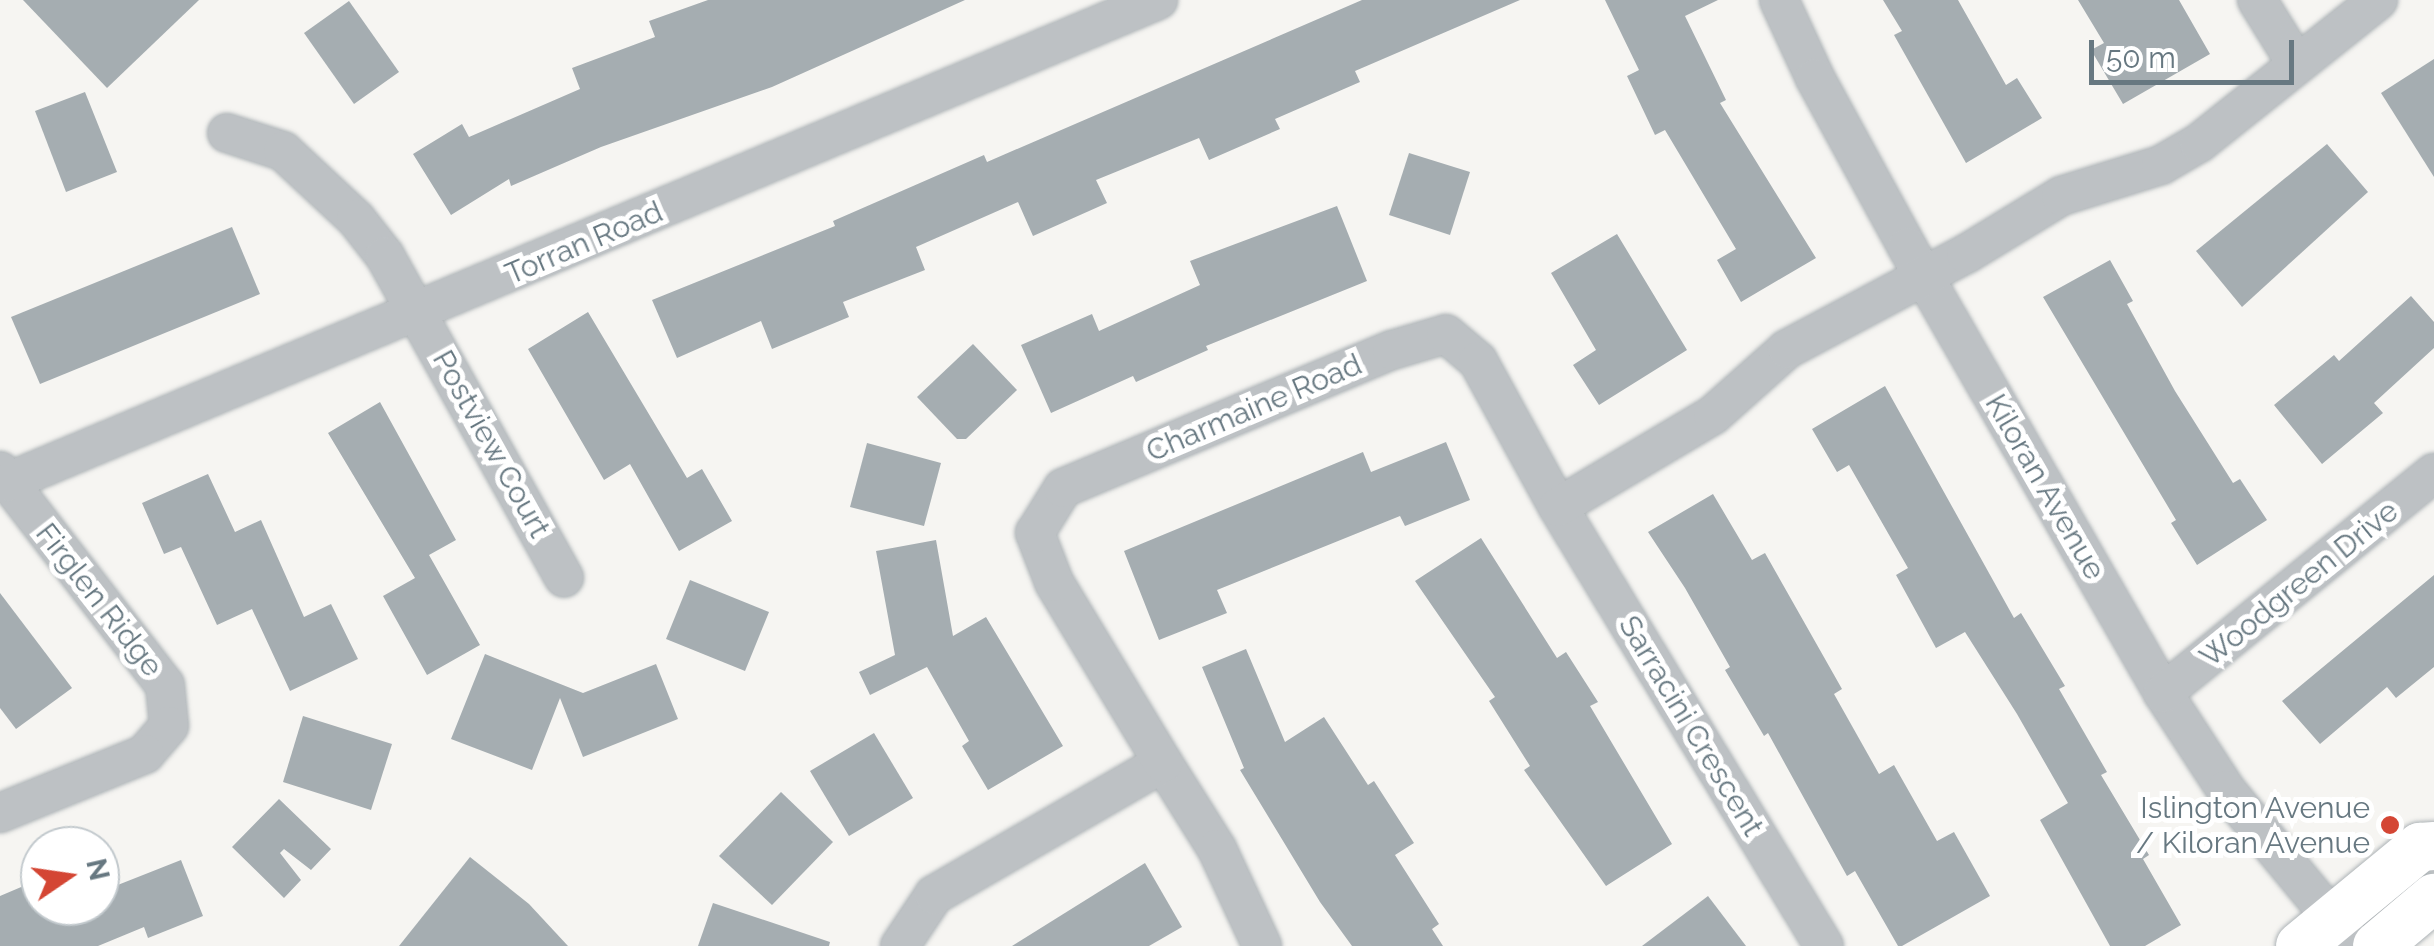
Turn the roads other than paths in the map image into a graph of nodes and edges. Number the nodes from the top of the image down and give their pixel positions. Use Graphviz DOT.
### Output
graph roads {
  1 [pos="1158,0"];
  2 [pos="1779,0"];
  3 [pos="2257,0"];
  4 [pos="2378,0"];
  5 [pos="2296,63"];
  6 [pos="227,133"];
  7 [pos="1924,277"];
  8 [pos="419,312"];
  9 [pos="2434,473"];
  10 [pos="4,476"];
  11 [pos="1558,507"];
  12 [pos="564,576"];
  13 [pos="2163,693"];
  14 [pos="1163,763"];
  15 [pos="0,814"];
  16 [pos="2434,846"];
  17 [pos="2434,898"];
  18 [pos="2329,937"];
  19 [pos="900,946"];
  20 [pos="1262,946"];
  21 [pos="1824,946"];
  22 [pos="2377,946"];
  1 -- 8 [label="street, Torran Road"];
  2 -- 7 [label="street, Kiloran Avenue"];
  3 -- 5 [label="street"];
  4 -- 5 [label="street"];
  5 -- 7 [label="street"];
  6 -- 8 [label="street, Postview Court"];
  7 -- 11 [label="street"];
  7 -- 13 [label="street, Kiloran Avenue"];
  8 -- 10 [label="street, Torran Road"];
  8 -- 12 [label="street, Postview Court"];
  9 -- 13 [label="street, Woodgreen Drive"];
  10 -- 15 [label="street, Firglen Ridge"];
  11 -- 14 [label="street, Charmaine Road"];
  11 -- 21 [label="street, Sarracini Crescent"];
  13 -- 18 [label="street, Kiloran Avenue"];
  14 -- 19 [label="street"];
  14 -- 20 [label="street"];
  16 -- 18 [label="main road"];
  17 -- 22 [label="main road"];
}
